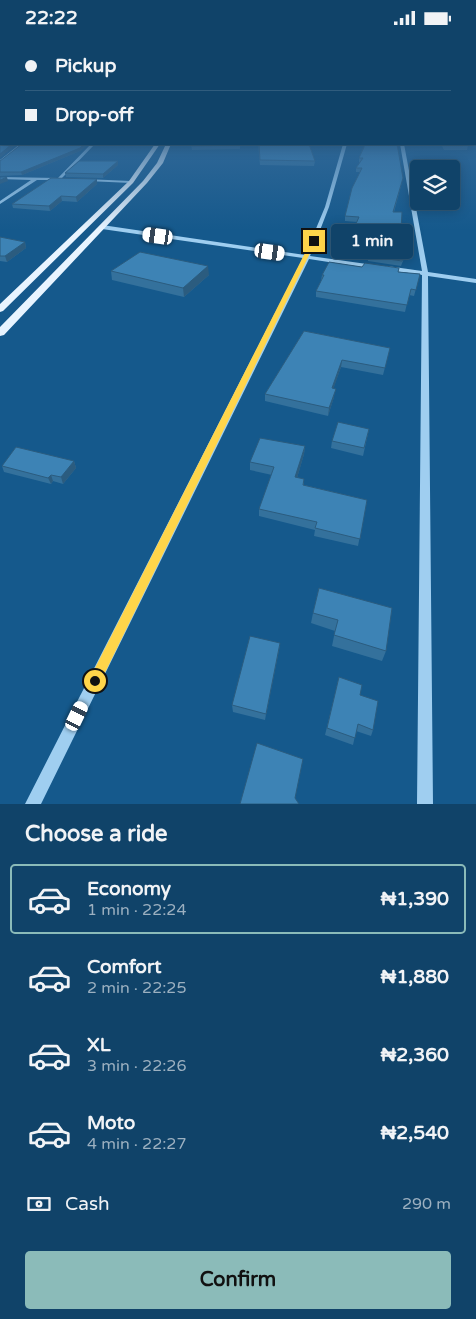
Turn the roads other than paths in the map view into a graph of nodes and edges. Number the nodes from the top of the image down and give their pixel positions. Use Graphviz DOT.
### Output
graph roads {
  1 [pos="80,158"];
  2 [pos="149,158"];
  3 [pos="162,158"];
  4 [pos="341,158"];
  5 [pos="404,158"];
  6 [pos="0,178"];
  7 [pos="38,178"];
  8 [pos="59,179"];
  9 [pos="68,179"];
  10 [pos="77,180"];
  11 [pos="131,182"];
  12 [pos="0,203"];
  13 [pos="95,219"];
  14 [pos="110,219"];
  15 [pos="102,227"];
  16 [pos="307,257"];
  17 [pos="425,274"];
  18 [pos="476,281"];
  19 [pos="0,309"];
  20 [pos="0,333"];
  21 [pos="33,804"];
  22 [pos="425,804"];
  1 -- 8 [label="street"];
  2 -- 11 [label="main road"];
  3 -- 14 [label="main road"];
  4 -- 16 [label="street"];
  5 -- 17 [label="street"];
  6 -- 7 [label="street"];
  7 -- 8 [label="street"];
  7 -- 12 [label="street"];
  8 -- 9 [label="street"];
  10 -- 11 [label="street"];
  11 -- 13 [label="main road"];
  13 -- 14 [label="main road"];
  13 -- 19 [label="main road"];
  14 -- 15 [label="main road"];
  15 -- 16 [label="street"];
  15 -- 20 [label="main road"];
  16 -- 17 [label="street"];
  16 -- 21 [label="street"];
  17 -- 18 [label="street"];
  17 -- 22 [label="street"];
}
